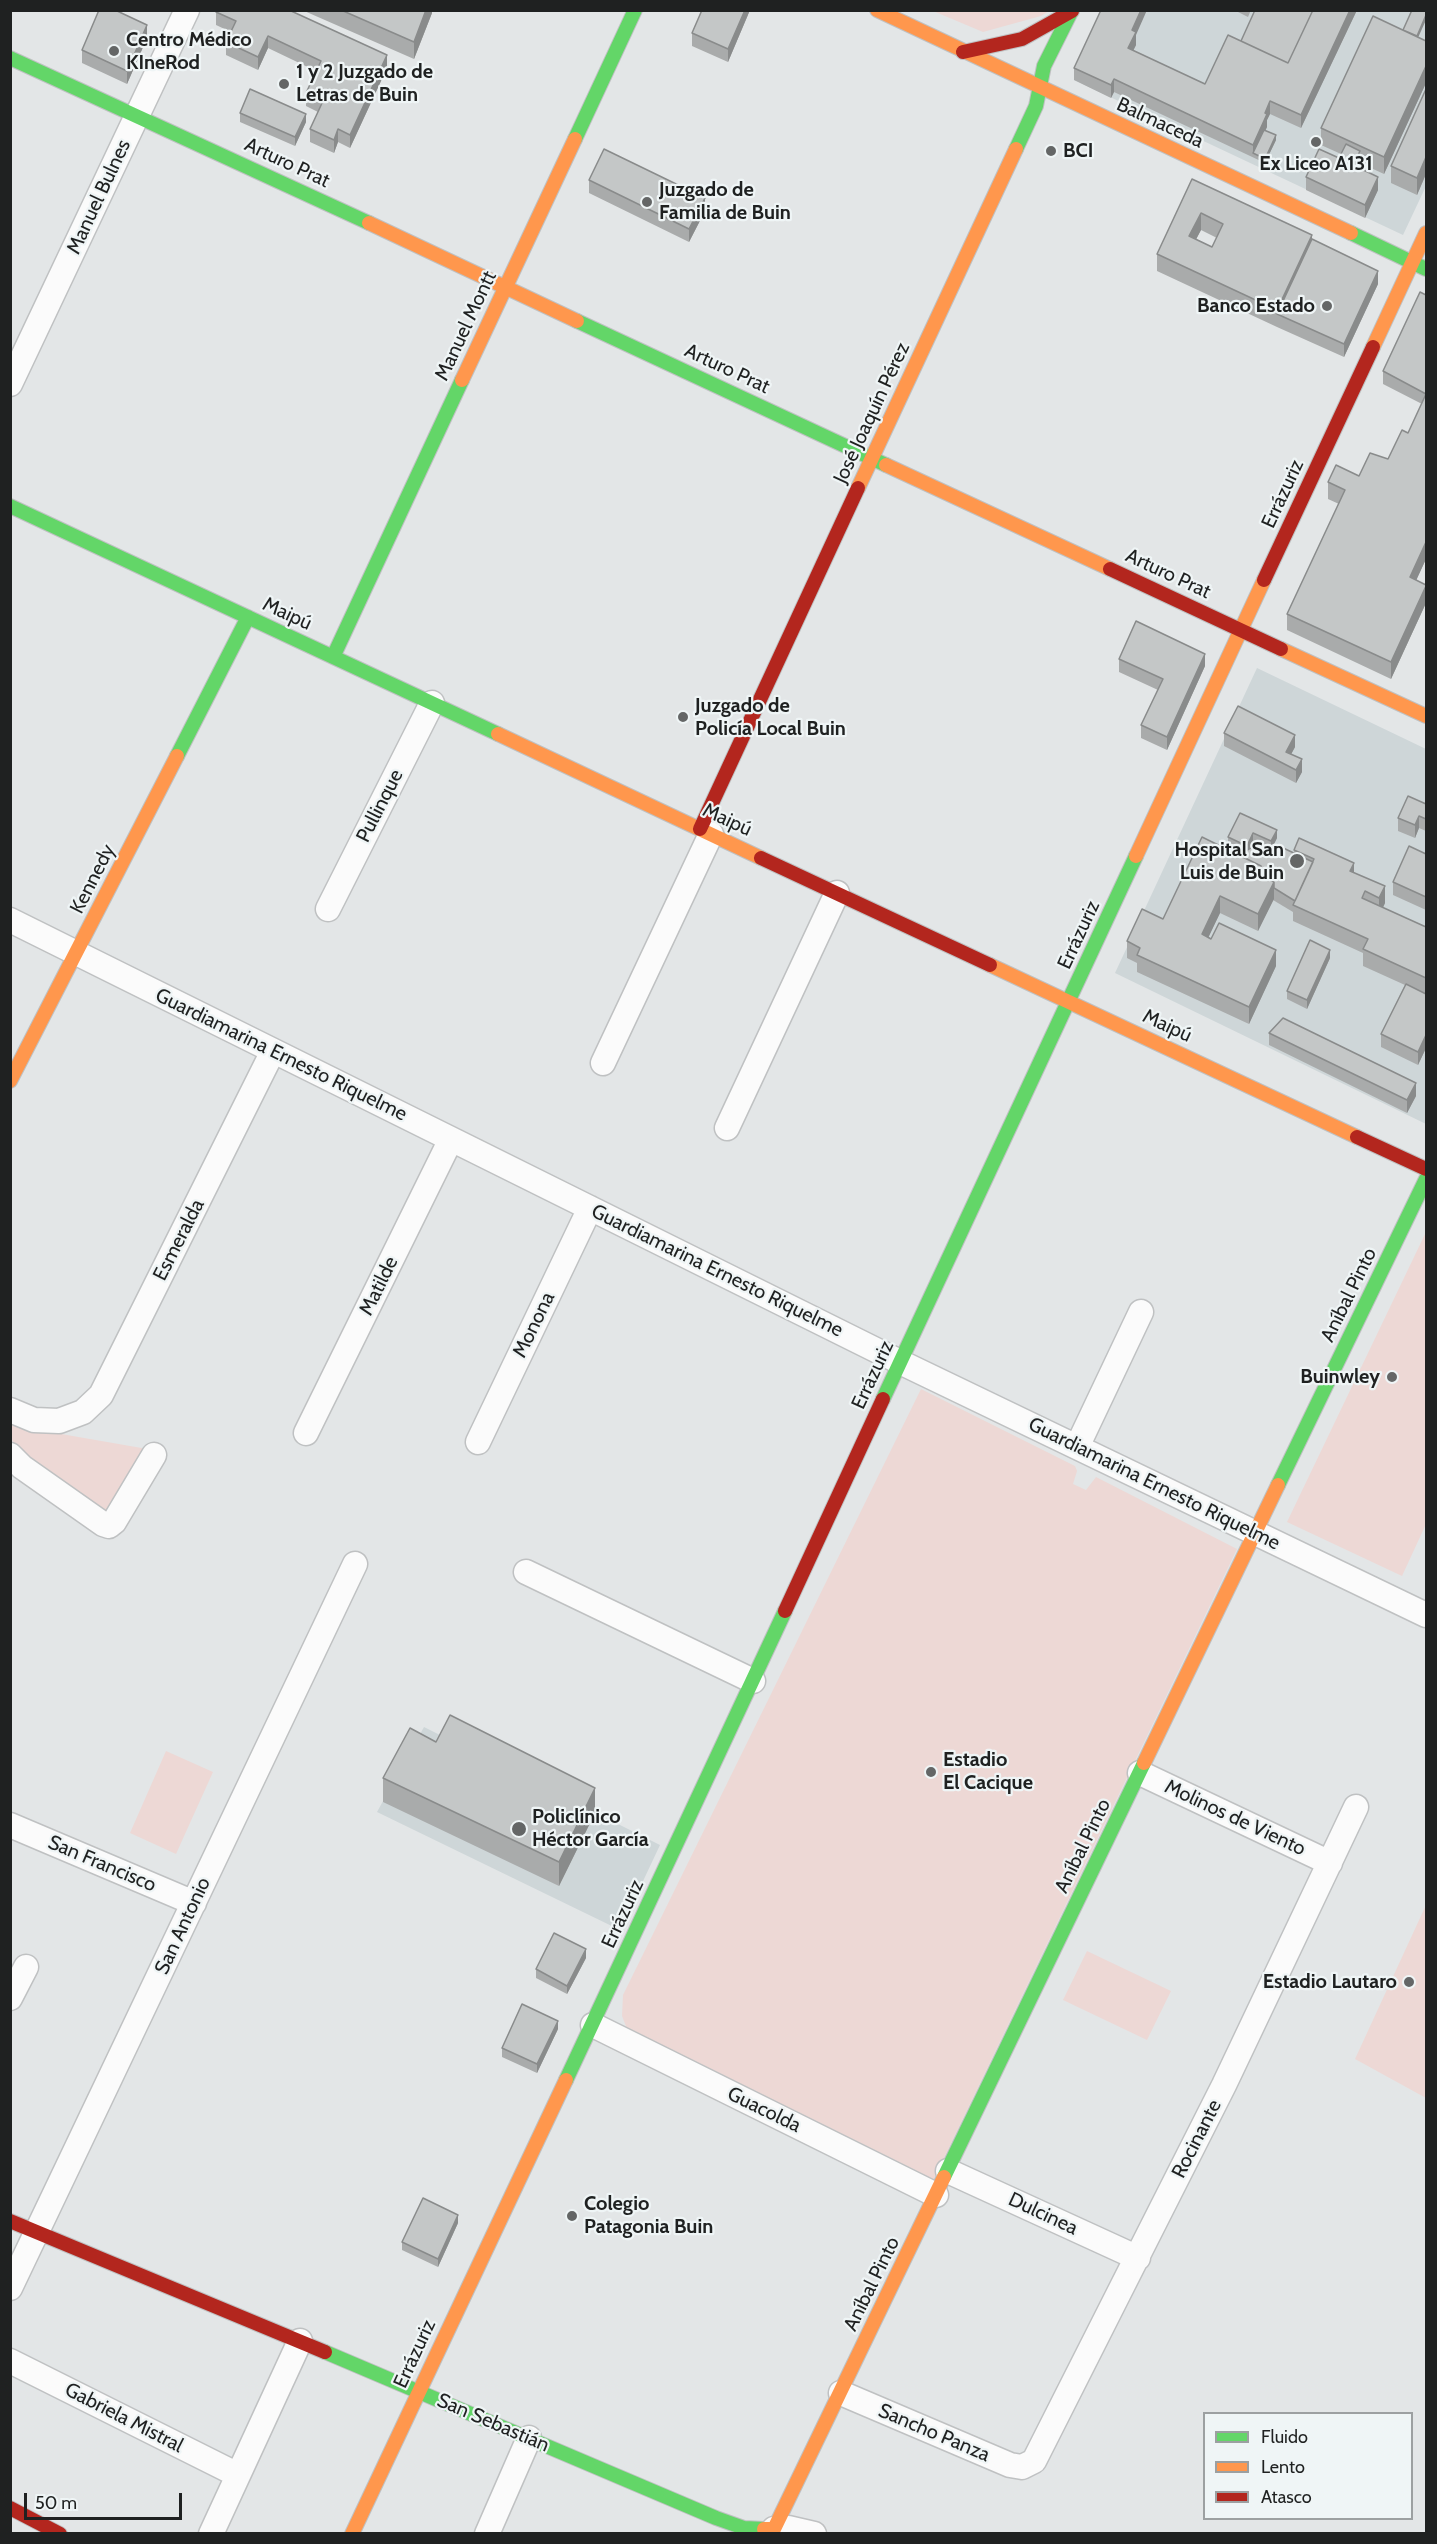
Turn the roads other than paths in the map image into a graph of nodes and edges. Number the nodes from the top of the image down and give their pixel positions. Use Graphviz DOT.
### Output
graph roads {
  1 [pos="187,10"];
  2 [pos="635,10"];
  3 [pos="877,10"];
  4 [pos="1072,10"];
  5 [pos="963,52"];
  6 [pos="10,58"];
  7 [pos="1040,88"];
  8 [pos="138,115"];
  9 [pos="1426,233"];
  10 [pos="1412,263"];
  11 [pos="1426,269"];
  12 [pos="505,287"];
  13 [pos="10,384"];
  14 [pos="872,459"];
  15 [pos="10,506"];
  16 [pos="248,617"];
  17 [pos="1242,629"];
  18 [pos="286,635"];
  19 [pos="269,643"];
  20 [pos="333,657"];
  21 [pos="244,659"];
  22 [pos="209,694"];
  23 [pos="432,703"];
  24 [pos="1426,716"];
  25 [pos="706,831"];
  26 [pos="837,893"];
  27 [pos="328,909"];
  28 [pos="10,921"];
  29 [pos="76,953"];
  30 [pos="1070,1001"];
  31 [pos="273,1051"];
  32 [pos="603,1063"];
  33 [pos="10,1081"];
  34 [pos="726,1128"];
  35 [pos="451,1139"];
  36 [pos="1426,1169"];
  37 [pos="1426,1179"];
  38 [pos="590,1208"];
  39 [pos="1141,1312"];
  40 [pos="900,1362"];
  41 [pos="10,1410"];
  42 [pos="306,1433"];
  43 [pos="478,1442"];
  44 [pos="1077,1447"];
  45 [pos="10,1455"];
  46 [pos="154,1455"];
  47 [pos="1256,1533"];
  48 [pos="355,1564"];
  49 [pos="526,1572"];
  50 [pos="1426,1615"];
  51 [pos="753,1681"];
  52 [pos="1140,1773"];
  53 [pos="1356,1807"];
  54 [pos="10,1825"];
  55 [pos="1330,1863"];
  56 [pos="194,1903"];
  57 [pos="26,1967"];
  58 [pos="10,1998"];
  59 [pos="592,2025"];
  60 [pos="948,2171"];
  61 [pos="936,2195"];
  62 [pos="10,2221"];
  63 [pos="38,2231"];
  64 [pos="1137,2258"];
  65 [pos="10,2288"];
  66 [pos="300,2341"];
  67 [pos="10,2361"];
  68 [pos="419,2391"];
  69 [pos="841,2393"];
  70 [pos="529,2438"];
  71 [pos="1028,2465"];
  72 [pos="238,2475"];
  73 [pos="10,2508"];
  74 [pos="713,2526"];
  75 [pos="35,2528"];
  76 [pos="774,2531"];
  77 [pos="488,2533"];
  78 [pos="60,2534"];
  79 [pos="211,2534"];
  80 [pos="352,2534"];
  81 [pos="814,2534"];
  1 -- 8 [label="street, Manuel Bulnes"];
  2 -- 12 [label="street, Manuel Montt"];
  3 -- 5 [label="street, Balmaceda"];
  4 -- 5 [label="street"];
  4 -- 7 [label="street, José Joaquín Pérez"];
  5 -- 7 [label="street, Balmaceda"];
  6 -- 8 [label="street, Arturo Prat"];
  7 -- 10 [label="street, Balmaceda"];
  7 -- 14 [label="street, José Joaquín Pérez"];
  8 -- 12 [label="street, Arturo Prat"];
  8 -- 13 [label="street, Manuel Bulnes"];
  9 -- 10 [label="street, Errázuriz"];
  10 -- 11 [label="street, Balmaceda"];
  10 -- 17 [label="street, Errázuriz"];
  12 -- 14 [label="street, Arturo Prat"];
  12 -- 20 [label="street, Manuel Montt"];
  14 -- 17 [label="street, Arturo Prat"];
  14 -- 25 [label="street, José Joaquín Pérez"];
  15 -- 16 [label="street, Maipú"];
  16 -- 18 [label="street, Maipú"];
  16 -- 22 [label="street, Kennedy"];
  17 -- 24 [label="street, Arturo Prat"];
  17 -- 30 [label="street, Errázuriz"];
  18 -- 19 [label="street"];
  18 -- 20 [label="street, Maipú"];
  20 -- 23 [label="street, Maipú"];
  21 -- 22 [label="street, Kennedy"];
  22 -- 29 [label="street, Kennedy"];
  23 -- 25 [label="street, Maipú"];
  23 -- 27 [label="street, Pullinque"];
  25 -- 26 [label="street, Maipú"];
  25 -- 32 [label="street"];
  26 -- 30 [label="street, Maipú"];
  26 -- 34 [label="street"];
  28 -- 29 [label="street, Guardiamarina Ernesto Riquelme"];
  29 -- 31 [label="street, Guardiamarina Ernesto Riquelme"];
  29 -- 33 [label="street, Kennedy"];
  30 -- 36 [label="street, Maipú"];
  30 -- 40 [label="street, Errázuriz"];
  31 -- 35 [label="street, Guardiamarina Ernesto Riquelme"];
  31 -- 41 [label="street, Esmeralda"];
  35 -- 38 [label="street, Guardiamarina Ernesto Riquelme"];
  35 -- 42 [label="street, Matilde"];
  37 -- 47 [label="street, Aníbal Pinto"];
  38 -- 40 [label="street, Guardiamarina Ernesto Riquelme"];
  38 -- 43 [label="street, Monona"];
  39 -- 44 [label="street"];
  40 -- 44 [label="street, Guardiamarina Ernesto Riquelme"];
  40 -- 51 [label="street, Errázuriz"];
  44 -- 47 [label="street, Guardiamarina Ernesto Riquelme"];
  45 -- 46 [label="street"];
  47 -- 50 [label="street, Guardiamarina Ernesto Riquelme"];
  47 -- 52 [label="street, Aníbal Pinto"];
  48 -- 56 [label="street, San Antonio"];
  49 -- 51 [label="street"];
  51 -- 59 [label="street, Errázuriz"];
  52 -- 55 [label="street, Molinos de Viento"];
  52 -- 60 [label="street, Aníbal Pinto"];
  53 -- 55 [label="street, Rocinante"];
  54 -- 56 [label="street, San Francisco"];
  55 -- 64 [label="street, Rocinante"];
  56 -- 63 [label="street, San Antonio"];
  57 -- 58 [label="street"];
  59 -- 61 [label="street, Guacolda"];
  59 -- 68 [label="street, Errázuriz"];
  60 -- 61 [label="street, Aníbal Pinto"];
  60 -- 64 [label="street, Dulcinea"];
  61 -- 69 [label="street, Aníbal Pinto"];
  62 -- 63 [label="street, San Sebastián"];
  63 -- 65 [label="street, San Antonio"];
  63 -- 66 [label="street, San Sebastián"];
  64 -- 71 [label="street, Rocinante"];
  66 -- 68 [label="street, San Sebastián"];
  66 -- 72 [label="street"];
  67 -- 72 [label="street, Gabriela Mistral"];
  68 -- 70 [label="street, San Sebastián"];
  68 -- 80 [label="street, Errázuriz"];
  69 -- 71 [label="street, Sancho Panza"];
  69 -- 76 [label="street, Aníbal Pinto"];
  70 -- 74 [label="street, San Sebastián"];
  70 -- 77 [label="street"];
  72 -- 79 [label="street"];
  73 -- 75 [label="street"];
  74 -- 76 [label="street, San Sebastián"];
  75 -- 78 [label="street"];
  76 -- 81 [label="street, San Sebastián"];
}
